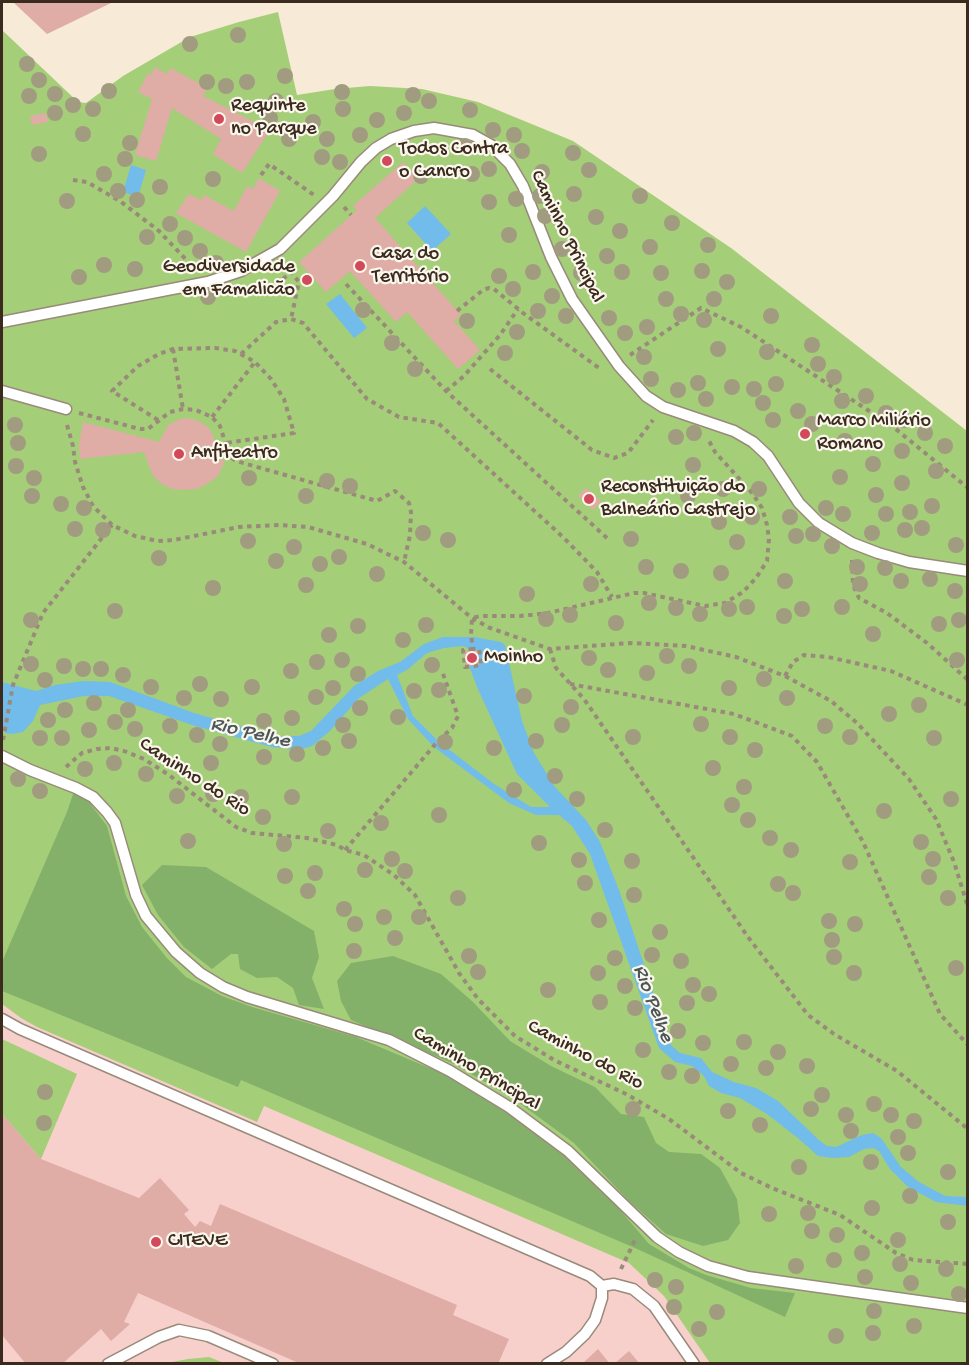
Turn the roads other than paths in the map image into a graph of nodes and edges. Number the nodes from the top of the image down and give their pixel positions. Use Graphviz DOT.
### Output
graph roads {
  1 [pos="2,322"];
  2 [pos="2,391"];
  3 [pos="66,409"];
  4 [pos="968,571"];
  5 [pos="2,756"];
  6 [pos="2,1018"];
  7 [pos="602,1286"];
  8 [pos="968,1308"];
  9 [pos="108,1364"];
  10 [pos="273,1364"];
  11 [pos="547,1364"];
  12 [pos="694,1364"];
  1 -- 4 [label="lane, Caminho Principal"];
  2 -- 3 [label="lane"];
  5 -- 8 [label="lane, Caminho Principal"];
  6 -- 7 [label="lane"];
  7 -- 11 [label="lane"];
  7 -- 12 [label="lane"];
  9 -- 10 [label="lane"];
}
